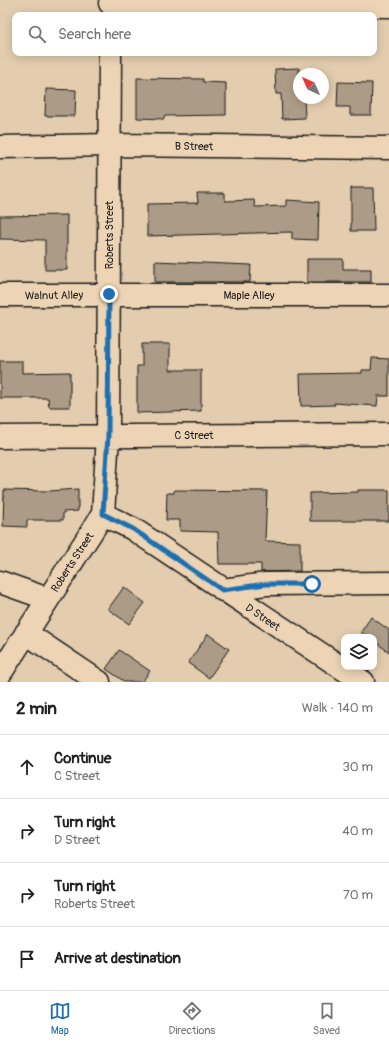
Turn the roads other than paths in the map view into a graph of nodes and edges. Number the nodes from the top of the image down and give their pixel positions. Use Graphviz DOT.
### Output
graph roads {
  1 [pos="110,6"];
  2 [pos="389,6"];
  3 [pos="110,56"];
  4 [pos="110,145"];
  5 [pos="0,147"];
  6 [pos="389,148"];
  7 [pos="109,294"];
  8 [pos="0,295"];
  9 [pos="389,295"];
  10 [pos="389,434"];
  11 [pos="108,436"];
  12 [pos="0,437"];
  13 [pos="103,514"];
  14 [pos="0,582"];
  15 [pos="389,583"];
  16 [pos="222,590"];
  17 [pos="48,599"];
  18 [pos="26,634"];
  19 [pos="0,674"];
  20 [pos="99,682"];
  21 [pos="363,682"];
  1 -- 2 [label="street"];
  3 -- 4 [label="street, Roberts Street"];
  4 -- 5 [label="street, B Street"];
  4 -- 6 [label="street, B Street"];
  4 -- 7 [label="street, Roberts Street"];
  7 -- 8 [label="street, Walnut Alley"];
  7 -- 9 [label="street, Maple Alley"];
  7 -- 11 [label="street, Roberts Street"];
  10 -- 11 [label="street, C Street"];
  11 -- 12 [label="street, C Street"];
  11 -- 13 [label="street, Roberts Street"];
  13 -- 16 [label="street, D Street"];
  13 -- 17 [label="street, Roberts Street"];
  14 -- 17 [label="street"];
  15 -- 16 [label="street"];
  16 -- 21 [label="street, D Street"];
  17 -- 18 [label="street, Roberts Street"];
  18 -- 19 [label="street, Roberts Street"];
  18 -- 20 [label="street"];
}
